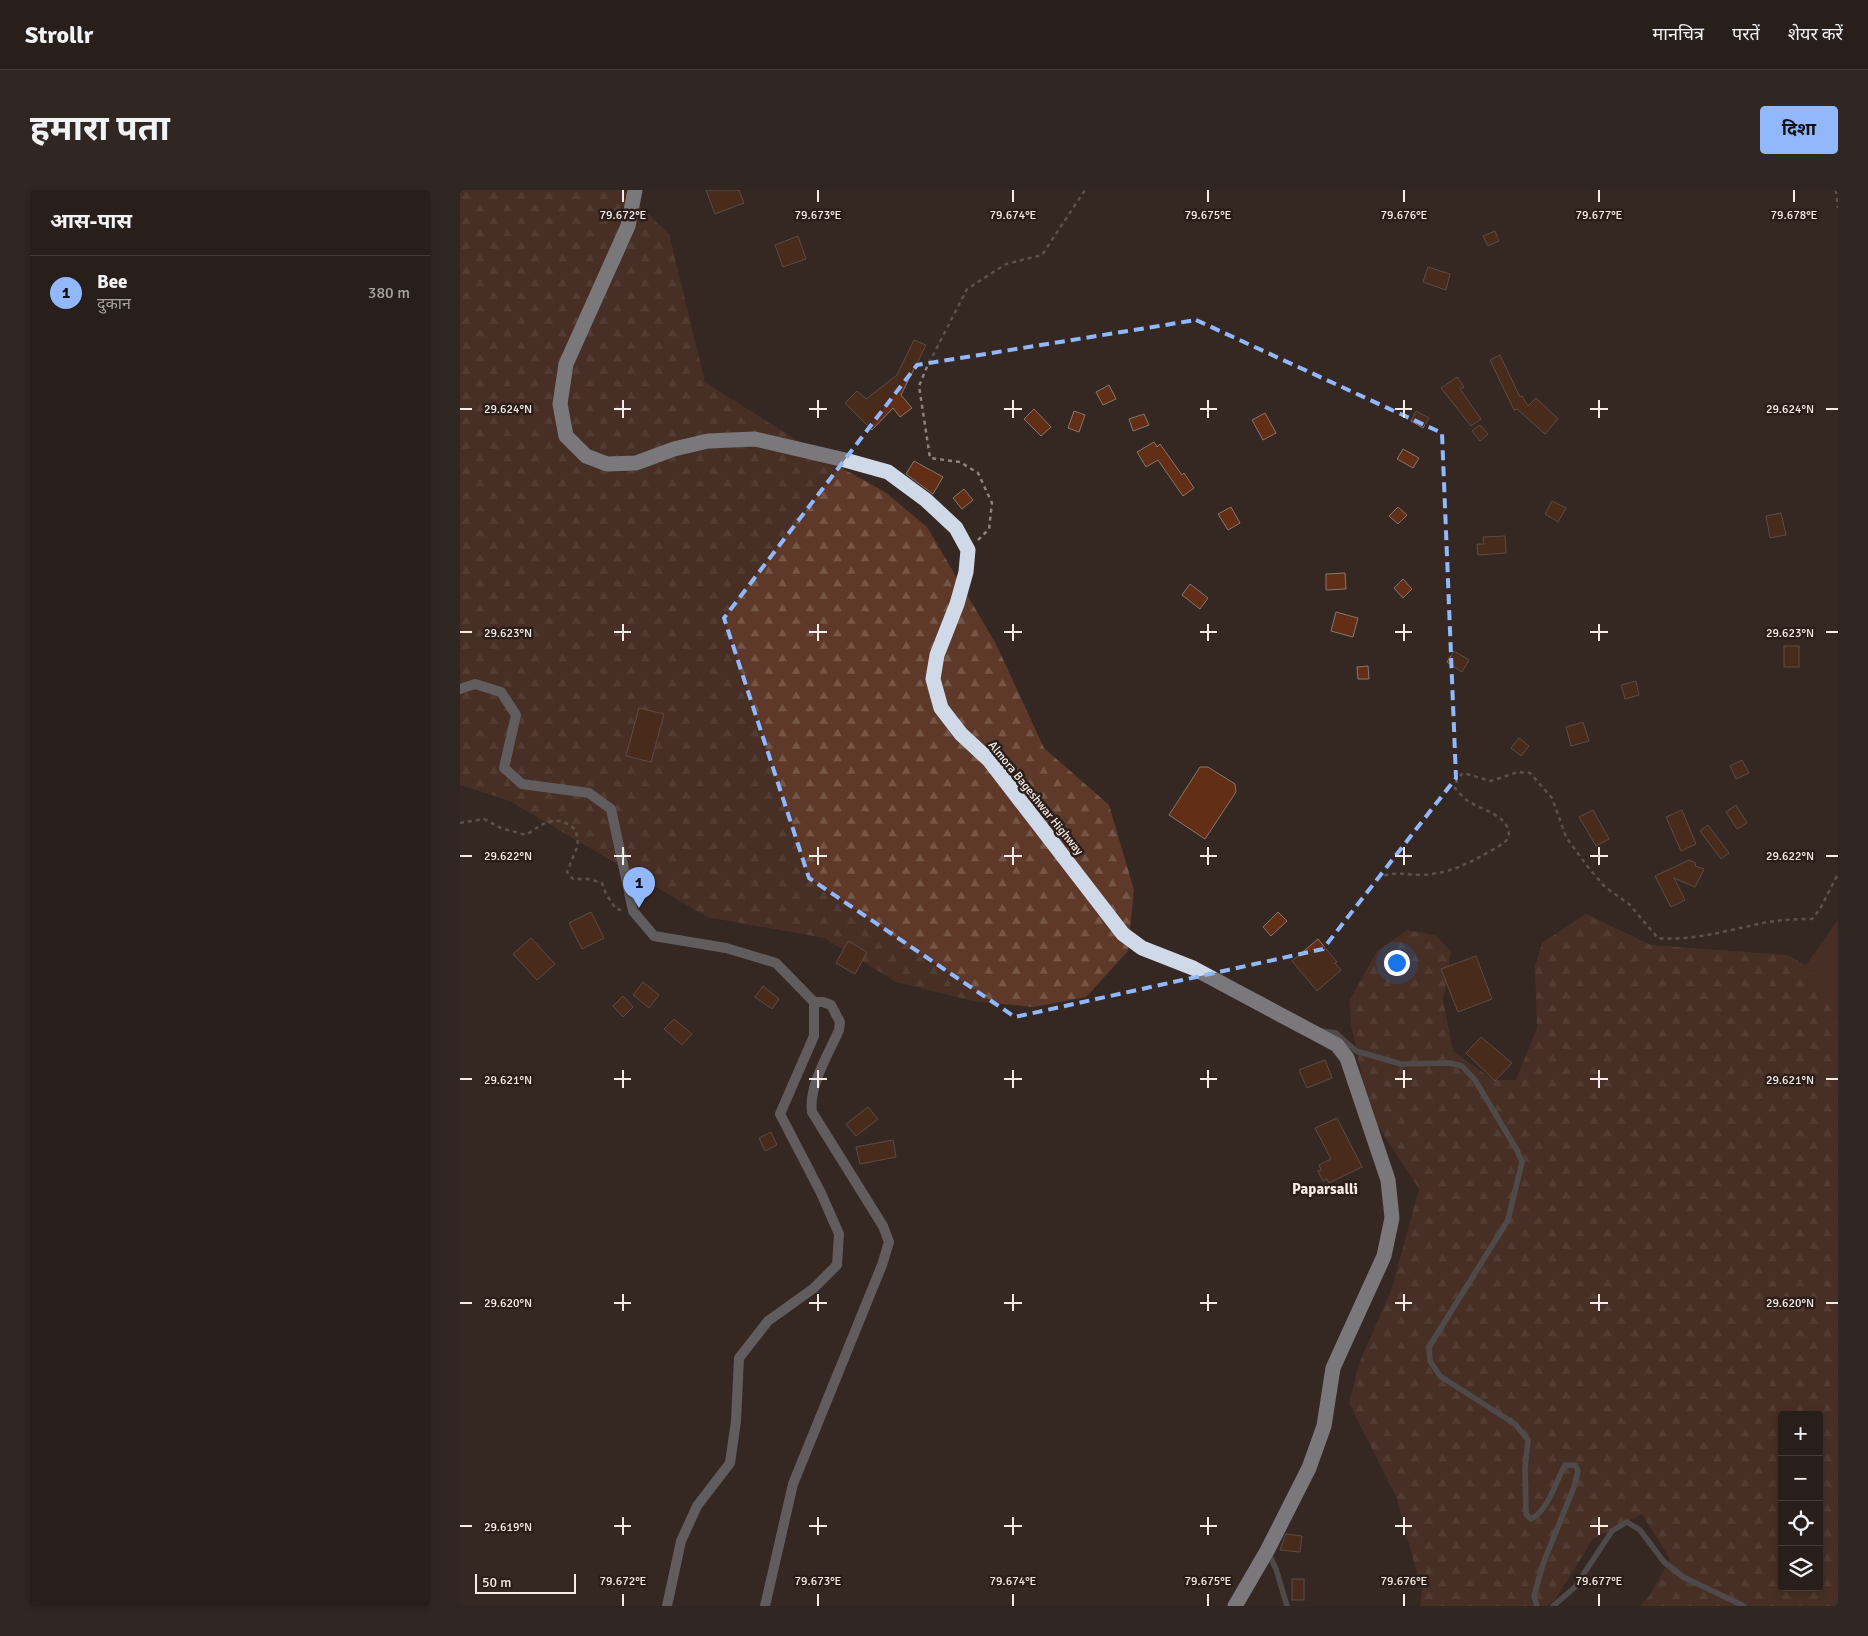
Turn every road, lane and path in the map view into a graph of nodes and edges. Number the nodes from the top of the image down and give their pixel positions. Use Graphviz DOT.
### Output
graph roads {
  1 [pos="635,190"];
  2 [pos="1085,190"];
  3 [pos="1836,190"];
  4 [pos="1838,208"];
  5 [pos="968,550"];
  6 [pos="460,689"];
  7 [pos="460,823"];
  8 [pos="1838,874"];
  9 [pos="1377,879"];
  10 [pos="633,911"];
  11 [pos="814,1002"];
  12 [pos="1307,1029"];
  13 [pos="1267,1551"];
  14 [pos="667,1606"];
  15 [pos="765,1606"];
  16 [pos="1235,1606"];
  17 [pos="1287,1606"];
  18 [pos="1537,1606"];
  19 [pos="1553,1606"];
  20 [pos="1744,1606"];
  1 -- 5 [label="highway"];
  2 -- 5 [label="path"];
  3 -- 4 [label="path"];
  5 -- 12 [label="highway, Almora Bageshwar Highway"];
  6 -- 10 [label="main road"];
  7 -- 10 [label="path"];
  8 -- 9 [label="path"];
  10 -- 11 [label="main road"];
  11 -- 14 [label="main road"];
  11 -- 15 [label="main road"];
  12 -- 13 [label="highway, Almora Bageshwar Highway"];
  12 -- 18 [label="lane"];
  13 -- 16 [label="highway, Almora Bageshwar Highway"];
  13 -- 17 [label="lane"];
  19 -- 20 [label="lane"];
}
